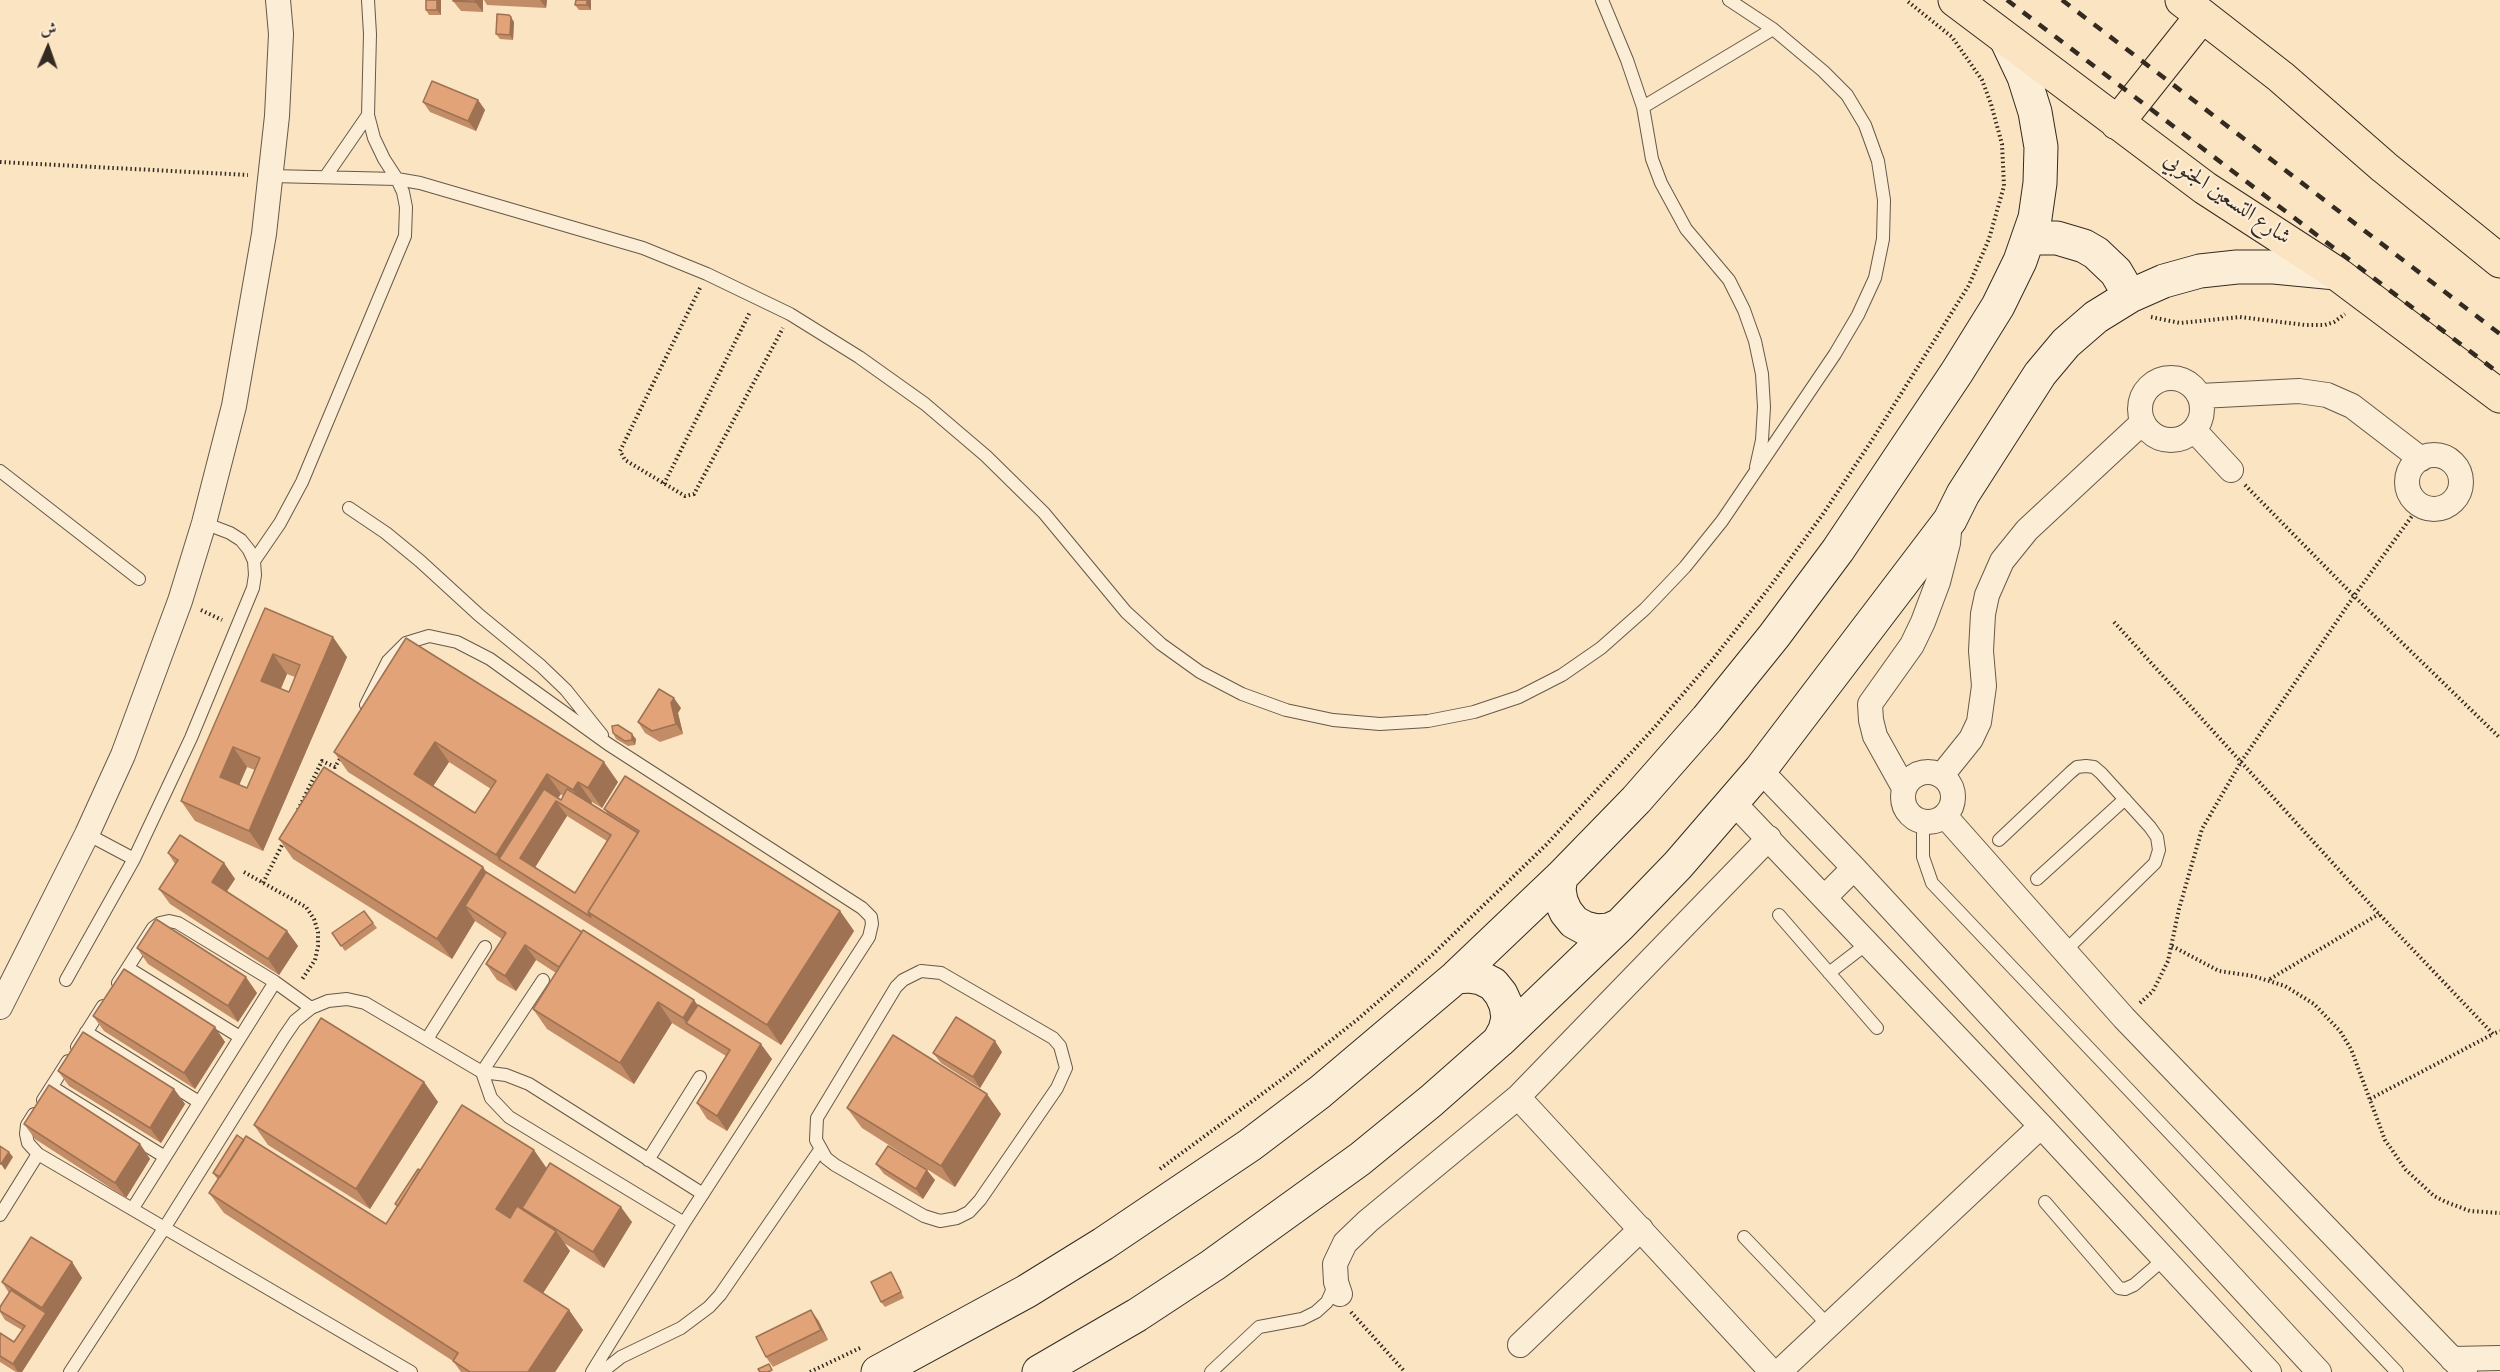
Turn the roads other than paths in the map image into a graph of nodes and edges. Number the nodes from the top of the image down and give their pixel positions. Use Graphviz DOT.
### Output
graph roads {
  1 [pos="278,0"];
  2 [pos="368,0"];
  3 [pos="1602,0"];
  4 [pos="1729,0"];
  5 [pos="1955,0"];
  6 [pos="2192,8"];
  7 [pos="1773,29"];
  8 [pos="2007,41"];
  9 [pos="1643,107"];
  10 [pos="368,115"];
  11 [pos="2117,123"];
  12 [pos="271,176"];
  13 [pos="326,176"];
  14 [pos="398,179"];
  15 [pos="2030,238"];
  16 [pos="2500,261"];
  17 [pos="2336,273"];
  18 [pos="2130,296"];
  19 [pos="2200,396"];
  20 [pos="2500,396"];
  21 [pos="2143,422"];
  22 [pos="2194,430"];
  23 [pos="2421,459"];
  24 [pos="2231,470"];
  25 [pos="0,471"];
  26 [pos="1754,472"];
  27 [pos="349,508"];
  28 [pos="1950,520"];
  29 [pos="204,523"];
  30 [pos="254,561"];
  31 [pos="139,579"];
  32 [pos="359,718"];
  33 [pos="608,744"];
  34 [pos="1760,770"];
  35 [pos="1942,775"];
  36 [pos="1904,788"];
  37 [pos="2125,799"];
  38 [pos="1733,802"];
  39 [pos="1934,819"];
  40 [pos="87,834"];
  41 [pos="1769,838"];
  42 [pos="2000,840"];
  43 [pos="134,859"];
  44 [pos="1854,868"];
  45 [pos="1561,877"];
  46 [pos="2037,879"];
  47 [pos="1825,897"];
  48 [pos="1779,915"];
  49 [pos="1620,925"];
  50 [pos="1868,943"];
  51 [pos="485,947"];
  52 [pos="2064,952"];
  53 [pos="128,968"];
  54 [pos="1829,973"];
  55 [pos="1456,977"];
  56 [pos="66,980"];
  57 [pos="543,980"];
  58 [pos="275,982"];
  59 [pos="0,1007"];
  60 [pos="311,1008"];
  61 [pos="1877,1028"];
  62 [pos="86,1032"];
  63 [pos="240,1037"];
  64 [pos="427,1039"];
  65 [pos="1499,1041"];
  66 [pos="482,1072"];
  67 [pos="700,1077"];
  68 [pos="52,1087"];
  69 [pos="1518,1097"];
  70 [pos="199,1102"];
  71 [pos="2041,1126"];
  72 [pos="820,1150"];
  73 [pos="38,1154"];
  74 [pos="165,1158"];
  75 [pos="648,1160"];
  76 [pos="703,1194"];
  77 [pos="2045,1202"];
  78 [pos="133,1208"];
  79 [pos="0,1215"];
  80 [pos="684,1223"];
  81 [pos="165,1227"];
  82 [pos="1641,1229"];
  83 [pos="1744,1237"];
  84 [pos="2164,1259"];
  85 [pos="1338,1288"];
  86 [pos="1829,1326"];
  87 [pos="1520,1345"];
  88 [pos="874,1358"];
  89 [pos="2500,1358"];
  90 [pos="2458,1365"];
  91 [pos="1051,1368"];
  92 [pos="70,1372"];
  93 [pos="411,1372"];
  94 [pos="592,1372"];
  95 [pos="602,1372"];
  96 [pos="1211,1372"];
  97 [pos="1772,1372"];
  98 [pos="1779,1372"];
  99 [pos="2269,1372"];
  100 [pos="2319,1372"];
  101 [pos="2397,1372"];
  1 -- 12 [label="street"];
  2 -- 10 [label="lane"];
  3 -- 9 [label="lane"];
  4 -- 7 [label="lane"];
  5 -- 8 [label="main road, شارع التسعين الجنوبي"];
  6 -- 11 [label="main road"];
  6 -- 16 [label="main road"];
  7 -- 9 [label="lane"];
  7 -- 26 [label="lane"];
  8 -- 11 [label="main road, شارع التسعين الجنوبي"];
  8 -- 15 [label="main road"];
  9 -- 26 [label="lane"];
  10 -- 13 [label="lane"];
  10 -- 14 [label="lane"];
  11 -- 17 [label="main road, شارع التسعين الجنوبي"];
  12 -- 13 [label="lane"];
  12 -- 29 [label="street"];
  13 -- 14 [label="lane"];
  14 -- 26 [label="lane"];
  14 -- 30 [label="lane"];
  15 -- 18 [label="main road"];
  15 -- 45 [label="main road"];
  17 -- 18 [label="main road"];
  17 -- 20 [label="main road, شارع التسعين الجنوبي"];
  18 -- 28 [label="main road"];
  19 -- 21 [label="street"];
  19 -- 22 [label="street"];
  19 -- 23 [label="street"];
  21 -- 22 [label="street"];
  21 -- 35 [label="street"];
  22 -- 24 [label="street"];
  23 -- 23 [label="street"];
  25 -- 31 [label="lane"];
  27 -- 33 [label="lane"];
  28 -- 34 [label="main road"];
  28 -- 36 [label="street"];
  29 -- 30 [label="lane"];
  29 -- 40 [label="street"];
  30 -- 43 [label="lane"];
  32 -- 33 [label="lane"];
  33 -- 76 [label="lane"];
  34 -- 38 [label="main road"];
  34 -- 44 [label="street"];
  35 -- 36 [label="street"];
  35 -- 39 [label="street"];
  36 -- 39 [label="street"];
  37 -- 42 [label="lane"];
  37 -- 46 [label="lane"];
  37 -- 52 [label="lane"];
  38 -- 41 [label="street"];
  38 -- 49 [label="main road"];
  39 -- 52 [label="street"];
  39 -- 101 [label="lane"];
  40 -- 43 [label="lane"];
  40 -- 59 [label="street"];
  41 -- 47 [label="street"];
  41 -- 69 [label="street"];
  43 -- 56 [label="lane"];
  44 -- 47 [label="street"];
  44 -- 100 [label="street"];
  45 -- 49 [label="main road"];
  45 -- 55 [label="main road"];
  47 -- 50 [label="street"];
  48 -- 54 [label="lane"];
  49 -- 65 [label="main road"];
  50 -- 54 [label="lane"];
  50 -- 71 [label="street"];
  51 -- 64 [label="lane"];
  52 -- 90 [label="street"];
  53 -- 58 [label="lane"];
  53 -- 62 [label="lane"];
  53 -- 63 [label="lane"];
  54 -- 61 [label="lane"];
  55 -- 65 [label="main road"];
  55 -- 88 [label="main road"];
  57 -- 66 [label="lane"];
  58 -- 60 [label="lane"];
  58 -- 63 [label="lane"];
  60 -- 64 [label="lane"];
  60 -- 81 [label="lane"];
  62 -- 68 [label="lane"];
  62 -- 70 [label="lane"];
  63 -- 70 [label="lane"];
  64 -- 66 [label="lane"];
  65 -- 91 [label="main road"];
  66 -- 75 [label="lane"];
  66 -- 80 [label="lane"];
  67 -- 75 [label="lane"];
  68 -- 73 [label="lane"];
  68 -- 74 [label="lane"];
  69 -- 82 [label="street"];
  69 -- 85 [label="street"];
  70 -- 74 [label="lane"];
  71 -- 84 [label="street"];
  71 -- 86 [label="street"];
  72 -- 72 [label="lane"];
  72 -- 95 [label="lane"];
  73 -- 78 [label="lane"];
  73 -- 79 [label="lane"];
  74 -- 78 [label="lane"];
  75 -- 76 [label="lane"];
  76 -- 80 [label="lane"];
  77 -- 84 [label="lane"];
  78 -- 81 [label="lane"];
  80 -- 94 [label="lane"];
  81 -- 92 [label="lane"];
  81 -- 93 [label="lane"];
  82 -- 87 [label="street"];
  82 -- 97 [label="street"];
  83 -- 86 [label="lane"];
  84 -- 99 [label="street"];
  85 -- 96 [label="lane"];
  86 -- 98 [label="street"];
  89 -- 90 [label="street"];
}
